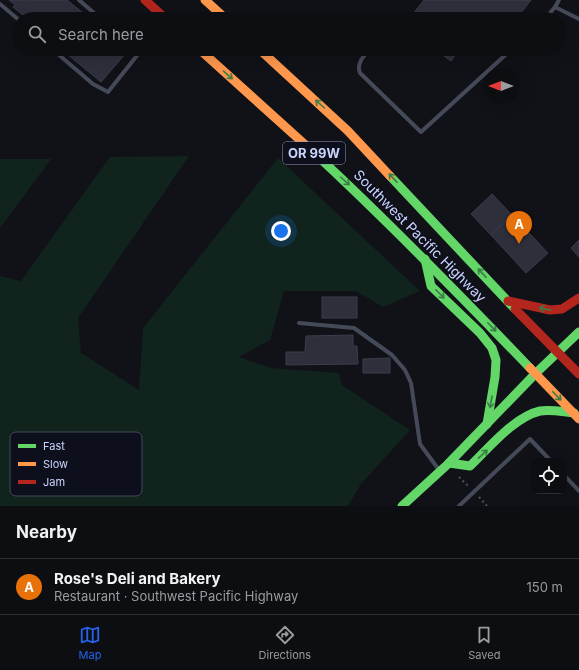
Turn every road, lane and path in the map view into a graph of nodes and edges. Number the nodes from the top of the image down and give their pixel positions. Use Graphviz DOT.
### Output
graph roads {
  1 [pos="79,0"];
  2 [pos="145,0"];
  3 [pos="205,0"];
  4 [pos="559,0"];
  5 [pos="0,4"];
  6 [pos="555,7"];
  7 [pos="93,12"];
  8 [pos="158,12"];
  9 [pos="218,12"];
  10 [pos="551,12"];
  11 [pos="565,12"];
  12 [pos="567,13"];
  13 [pos="12,14"];
  14 [pos="579,19"];
  15 [pos="60,56"];
  16 [pos="136,56"];
  17 [pos="207,56"];
  18 [pos="267,56"];
  19 [pos="365,56"];
  20 [pos="504,56"];
  21 [pos="425,259"];
  22 [pos="579,298"];
  23 [pos="508,301"];
  24 [pos="299,323"];
  25 [pos="579,332"];
  26 [pos="558,352"];
  27 [pos="536,373"];
  28 [pos="579,374"];
  29 [pos="576,416"];
  30 [pos="487,424"];
  31 [pos="548,458"];
  32 [pos="448,464"];
  33 [pos="440,472"];
  34 [pos="567,478"];
  35 [pos="579,491"];
  36 [pos="474,492"];
  37 [pos="402,506"];
  38 [pos="459,506"];
  39 [pos="487,506"];
  1 -- 7 [label="lane"];
  2 -- 8 [label="main road"];
  3 -- 9 [label="main road"];
  4 -- 6 [label="lane"];
  5 -- 13 [label="lane"];
  6 -- 10 [label="lane"];
  6 -- 11 [label="lane"];
  12 -- 14 [label="lane"];
  15 -- 16 [label="lane"];
  17 -- 21 [label="main road, Southwest Pacific Highway / OR 99W, one-way"];
  23 -- 18 [label="main road, Southwest Pacific Highway / OR 99W, one-way"];
  19 -- 20 [label="lane"];
  21 -- 27 [label="main road, Southwest Pacific Highway / OR 99W, one-way"];
  21 -- 30 [label="main road, one-way"];
  22 -- 23 [label="main road, one-way"];
  23 -- 26 [label="main road, Southwest Pacific Highway / OR 99W"];
  24 -- 33 [label="lane"];
  25 -- 26 [label="main road"];
  26 -- 27 [label="main road"];
  26 -- 28 [label="main road, Southwest Pacific Highway / OR 99W"];
  27 -- 29 [label="main road, Southwest Pacific Highway / OR 99W, one-way"];
  27 -- 30 [label="main road"];
  32 -- 29 [label="main road, one-way"];
  30 -- 32 [label="main road"];
  31 -- 36 [label="lane"];
  32 -- 33 [label="main road"];
  32 -- 36 [label="path"];
  33 -- 37 [label="main road"];
  34 -- 35 [label="lane"];
  36 -- 38 [label="lane"];
  36 -- 39 [label="path"];
}
